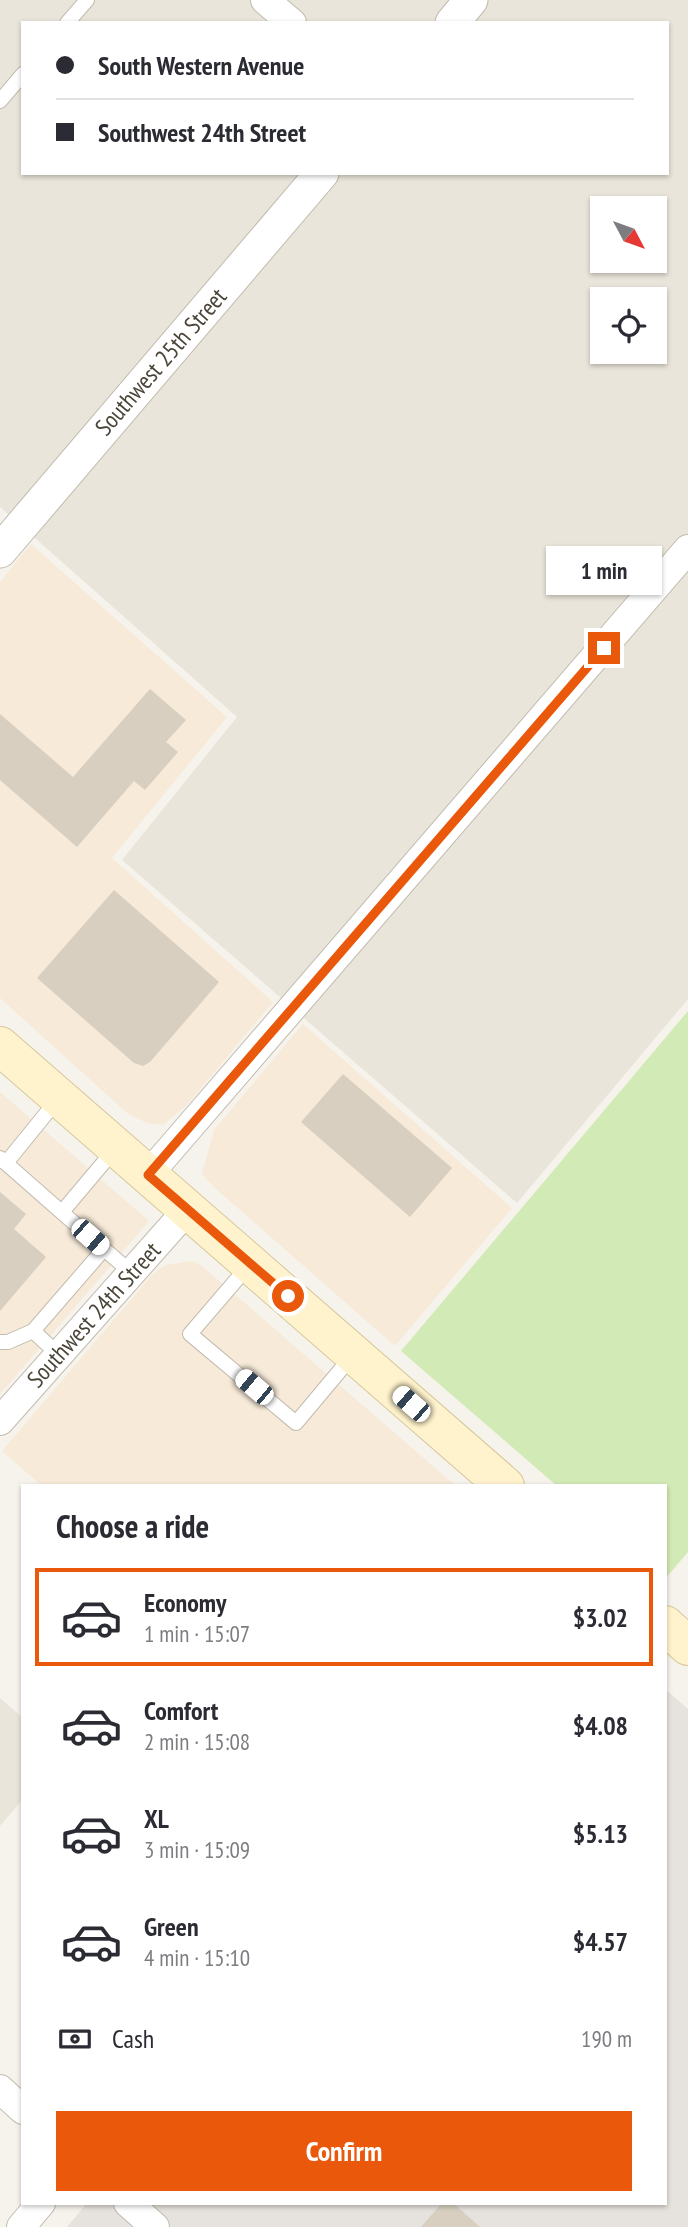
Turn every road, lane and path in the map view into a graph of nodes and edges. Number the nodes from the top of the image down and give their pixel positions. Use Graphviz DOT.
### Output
graph roads {
  1 [pos="87,0"];
  2 [pos="265,0"];
  3 [pos="471,0"];
  4 [pos="69,21"];
  5 [pos="290,21"];
  6 [pos="454,21"];
  7 [pos="21,76"];
  8 [pos="0,101"];
  9 [pos="321,175"];
  10 [pos="688,549"];
  11 [pos="0,551"];
  12 [pos="0,1046"];
  13 [pos="59,1097"];
  14 [pos="116,1147"];
  15 [pos="3,1160"];
  16 [pos="148,1175"];
  17 [pos="188,1209"];
  18 [pos="62,1212"];
  19 [pos="74,1223"];
  20 [pos="90,1237"];
  21 [pos="104,1249"];
  22 [pos="250,1263"];
  23 [pos="132,1273"];
  24 [pos="33,1331"];
  25 [pos="0,1342"];
  26 [pos="354,1354"];
  27 [pos="59,1355"];
  28 [pos="0,1421"];
  29 [pos="503,1484"];
  30 [pos="667,1627"];
  31 [pos="688,1646"];
  32 [pos="0,2089"];
  33 [pos="21,2107"];
  34 [pos="39,2205"];
  35 [pos="130,2205"];
  36 [pos="21,2227"];
  37 [pos="155,2227"];
  1 -- 4 [label="lane"];
  2 -- 5 [label="street"];
  3 -- 6 [label="street"];
  7 -- 8 [label="lane"];
  9 -- 11 [label="street, Southwest 25th Street"];
  10 -- 16 [label="street"];
  12 -- 13 [label="main road"];
  13 -- 14 [label="main road"];
  13 -- 15 [label="lane"];
  14 -- 16 [label="main road"];
  14 -- 18 [label="lane"];
  15 -- 18 [label="lane"];
  16 -- 17 [label="main road"];
  17 -- 22 [label="main road"];
  17 -- 23 [label="street, Southwest 24th Street"];
  18 -- 19 [label="lane"];
  20 -- 21 [label="lane"];
  21 -- 23 [label="lane"];
  21 -- 24 [label="lane"];
  22 -- 26 [label="main road"];
  22 -- 26 [label="lane"];
  23 -- 27 [label="street, Southwest 24th Street"];
  24 -- 25 [label="lane"];
  24 -- 27 [label="lane"];
  26 -- 29 [label="main road"];
  27 -- 28 [label="street, Southwest 24th Street"];
  30 -- 31 [label="main road"];
  32 -- 33 [label="street"];
  34 -- 36 [label="street"];
  35 -- 37 [label="street"];
}
